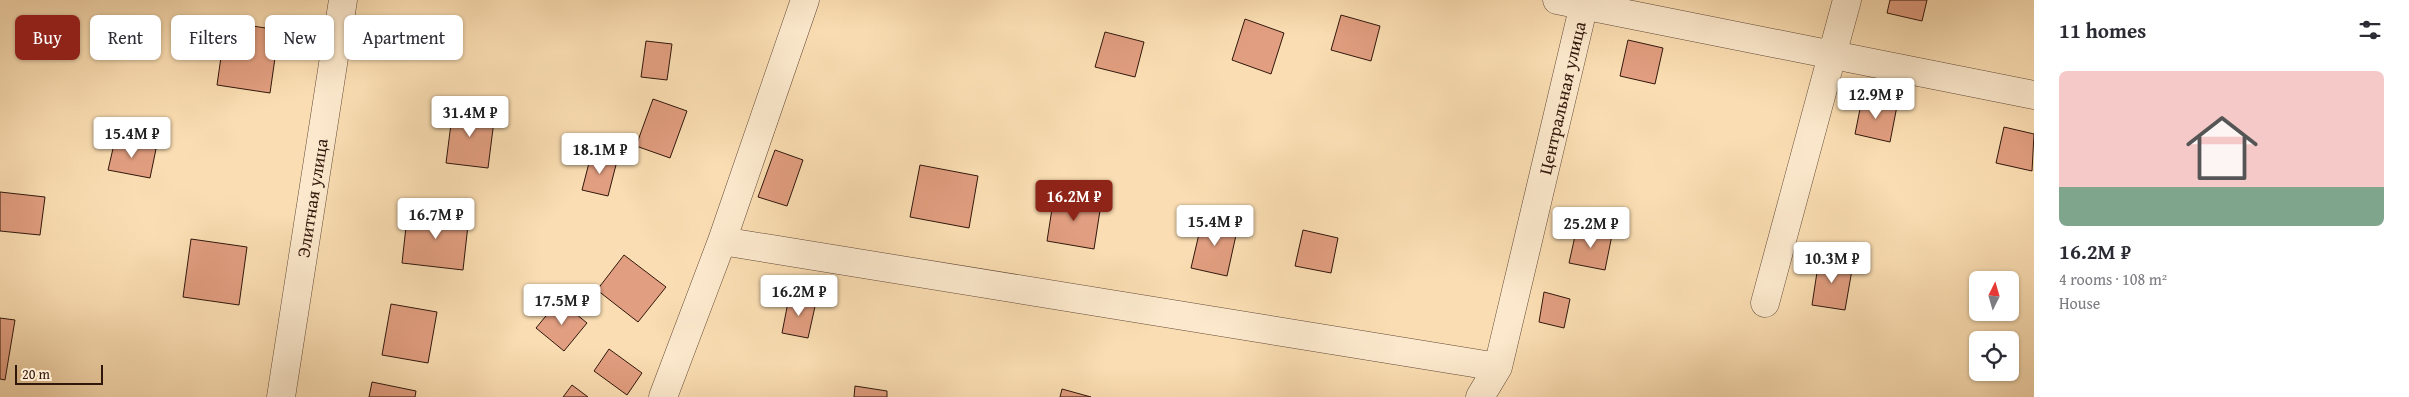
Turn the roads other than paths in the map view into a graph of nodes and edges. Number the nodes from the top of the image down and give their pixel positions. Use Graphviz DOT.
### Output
graph roads {
  1 [pos="343,0"];
  2 [pos="805,0"];
  3 [pos="1557,0"];
  4 [pos="1847,0"];
  5 [pos="1584,3"];
  6 [pos="1833,55"];
  7 [pos="2034,96"];
  8 [pos="722,241"];
  9 [pos="1765,303"];
  10 [pos="1498,367"];
  11 [pos="281,397"];
  12 [pos="663,397"];
  13 [pos="1480,397"];
  1 -- 11 [label="street, Элитная улица"];
  2 -- 8 [label="street"];
  3 -- 5 [label="street"];
  4 -- 6 [label="street"];
  5 -- 6 [label="street"];
  5 -- 10 [label="street, Центральная улица"];
  6 -- 7 [label="street"];
  6 -- 9 [label="street"];
  8 -- 10 [label="street"];
  8 -- 12 [label="street"];
  10 -- 13 [label="street, Центральная улица"];
}
